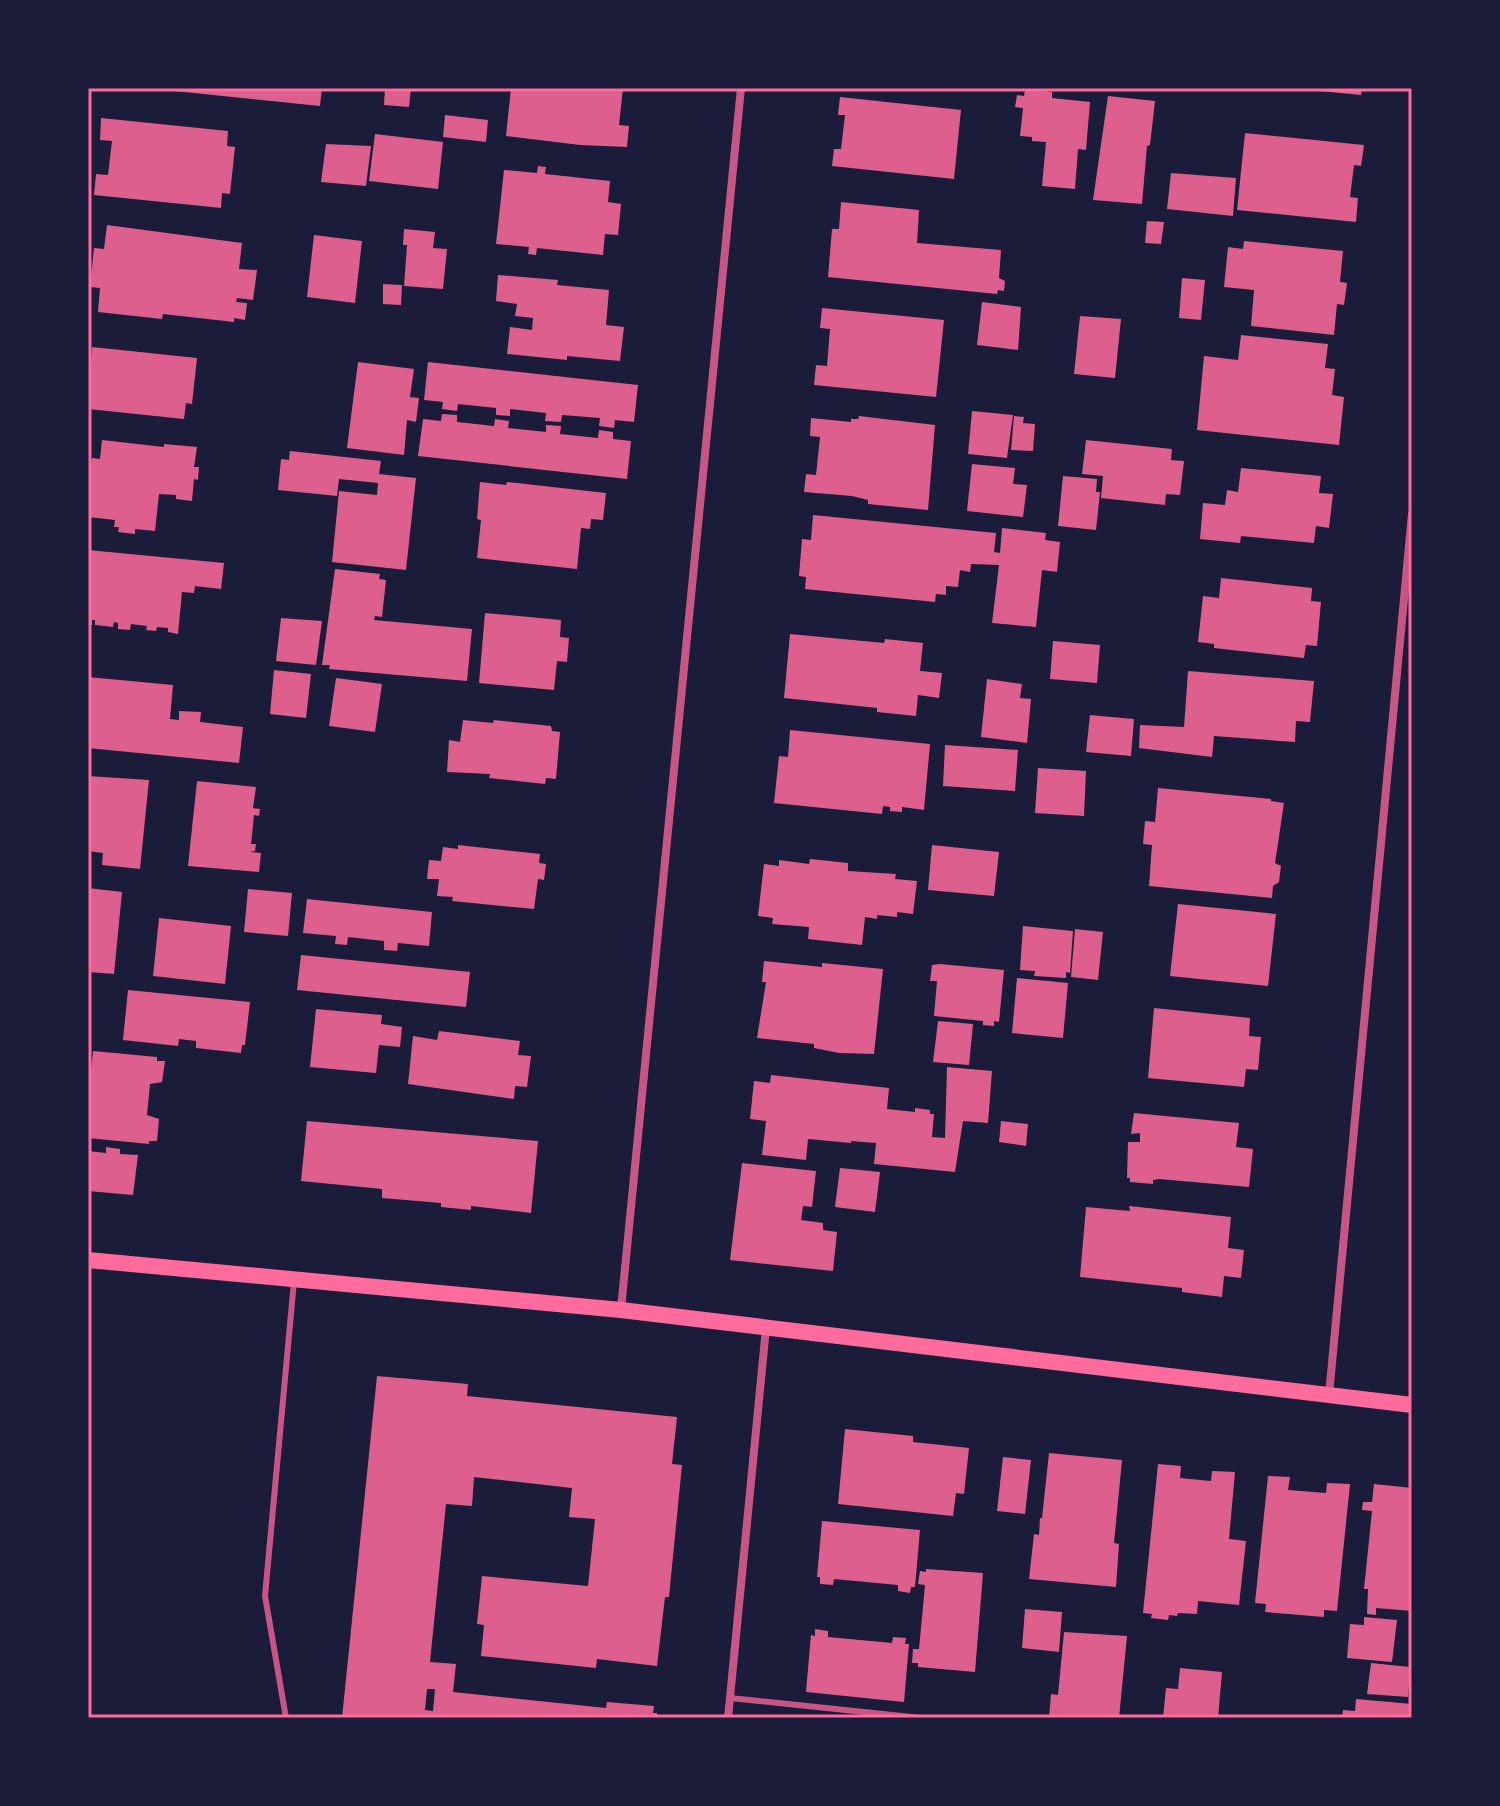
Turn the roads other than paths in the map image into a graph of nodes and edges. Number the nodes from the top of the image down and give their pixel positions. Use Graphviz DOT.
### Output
graph roads {
  1 [pos="741,88"];
  2 [pos="1412,514"];
  3 [pos="88,1260"];
  4 [pos="294,1279"];
  5 [pos="621,1310"];
  6 [pos="766,1327"];
  7 [pos="1329,1395"];
  8 [pos="1412,1405"];
  9 [pos="730,1698"];
  10 [pos="286,1718"];
  11 [pos="728,1718"];
  12 [pos="921,1718"];
  1 -- 5 [label="street"];
  2 -- 7 [label="street"];
  3 -- 4 [label="main road"];
  4 -- 5 [label="main road"];
  4 -- 10 [label="lane"];
  5 -- 6 [label="main road"];
  6 -- 7 [label="main road"];
  6 -- 9 [label="street"];
  7 -- 8 [label="main road"];
  9 -- 11 [label="street"];
  9 -- 12 [label="lane"];
}
